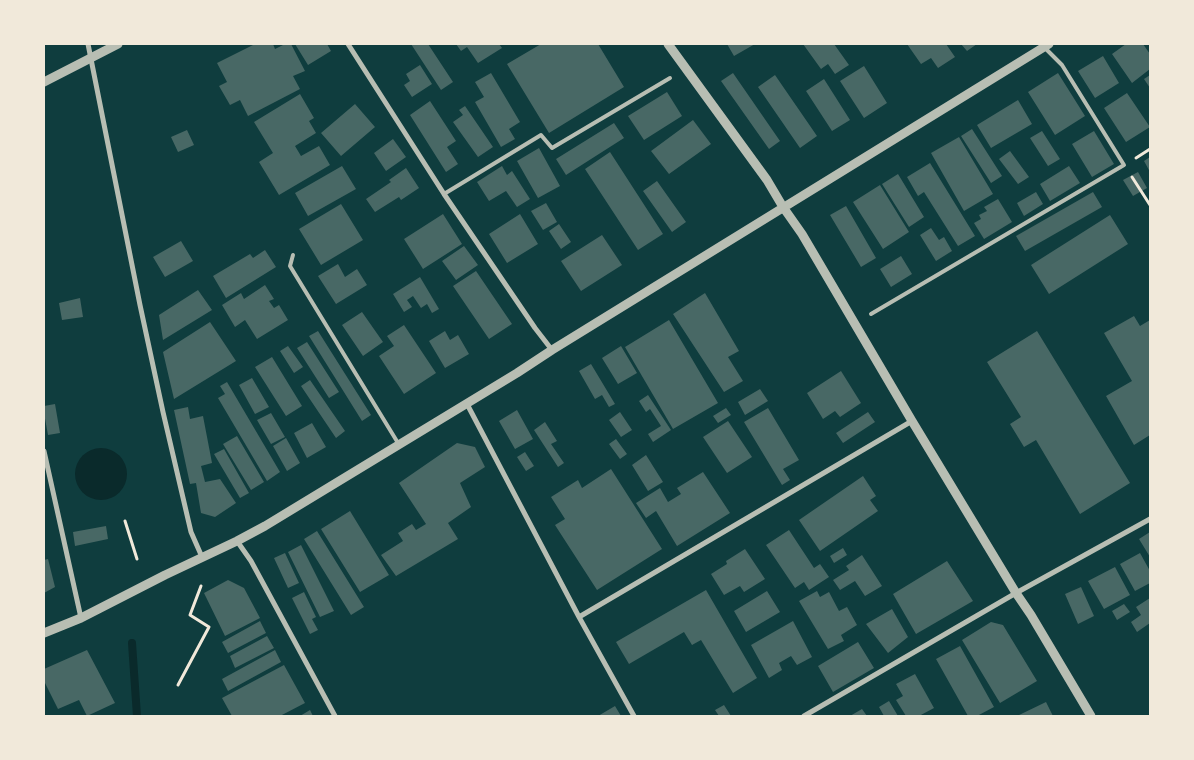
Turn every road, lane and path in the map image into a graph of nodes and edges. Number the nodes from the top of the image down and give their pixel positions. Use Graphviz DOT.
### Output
graph roads {
  1 [pos="88,44"];
  2 [pos="118,44"];
  3 [pos="348,44"];
  4 [pos="668,44"];
  5 [pos="1045,45"];
  6 [pos="92,57"];
  7 [pos="670,78"];
  8 [pos="44,82"];
  9 [pos="1124,164"];
  10 [pos="444,194"];
  11 [pos="1150,204"];
  12 [pos="783,207"];
  13 [pos="293,254"];
  14 [pos="872,314"];
  15 [pos="552,350"];
  16 [pos="467,404"];
  17 [pos="912,421"];
  18 [pos="399,445"];
  19 [pos="44,451"];
  20 [pos="1150,519"];
  21 [pos="125,521"];
  22 [pos="237,541"];
  23 [pos="202,557"];
  24 [pos="137,559"];
  25 [pos="201,586"];
  26 [pos="1016,593"];
  27 [pos="579,617"];
  28 [pos="80,618"];
  29 [pos="44,633"];
  30 [pos="178,685"];
  31 [pos="335,716"];
  32 [pos="634,716"];
  33 [pos="804,716"];
  34 [pos="1091,716"];
  1 -- 6 [label="street"];
  2 -- 6 [label="street"];
  3 -- 10 [label="street"];
  4 -- 12 [label="street"];
  5 -- 9 [label="lane"];
  5 -- 12 [label="street"];
  6 -- 8 [label="street"];
  6 -- 23 [label="street"];
  7 -- 10 [label="lane"];
  9 -- 11 [label="path"];
  9 -- 14 [label="lane"];
  10 -- 15 [label="street"];
  12 -- 15 [label="street"];
  12 -- 17 [label="street"];
  13 -- 18 [label="lane"];
  15 -- 16 [label="street"];
  16 -- 18 [label="street"];
  16 -- 27 [label="street"];
  17 -- 26 [label="street"];
  17 -- 27 [label="street"];
  18 -- 22 [label="street"];
  19 -- 28 [label="street"];
  20 -- 26 [label="street"];
  21 -- 24 [label="path"];
  22 -- 23 [label="street"];
  22 -- 31 [label="street"];
  23 -- 28 [label="street"];
  25 -- 30 [label="path"];
  26 -- 33 [label="street"];
  26 -- 34 [label="street"];
  27 -- 32 [label="street"];
  28 -- 29 [label="street"];
}
